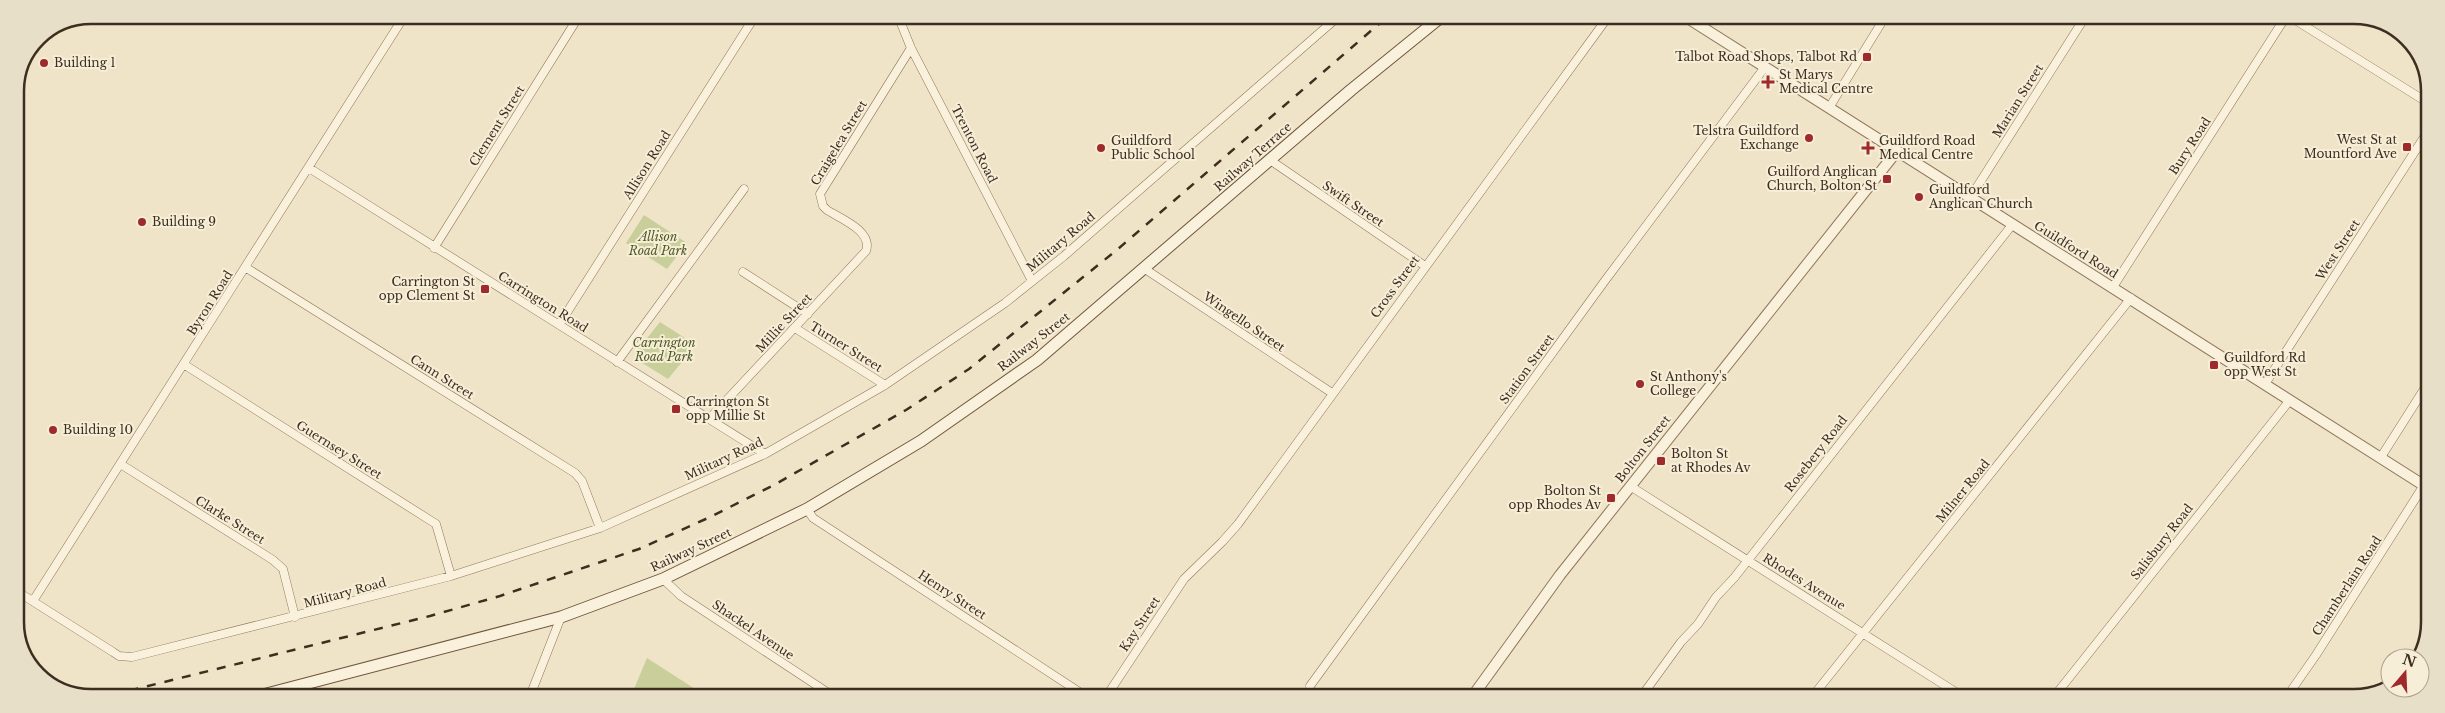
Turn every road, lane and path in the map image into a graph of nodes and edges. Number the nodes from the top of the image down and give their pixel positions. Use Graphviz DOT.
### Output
graph roads {
  1 [pos="399,24"];
  2 [pos="574,24"];
  3 [pos="750,24"];
  4 [pos="901,24"];
  5 [pos="1327,24"];
  6 [pos="1433,24"];
  7 [pos="1603,24"];
  8 [pos="1697,24"];
  9 [pos="1881,24"];
  10 [pos="2081,24"];
  11 [pos="2281,24"];
  12 [pos="2302,24"];
  13 [pos="911,48"];
  14 [pos="1764,67"];
  15 [pos="2421,98"];
  16 [pos="1829,108"];
  17 [pos="2421,142"];
  18 [pos="1897,151"];
  19 [pos="1270,160"];
  20 [pos="309,168"];
  21 [pos="744,189"];
  22 [pos="1970,198"];
  23 [pos="2012,225"];
  24 [pos="866,238"];
  25 [pos="434,248"];
  26 [pos="1425,266"];
  27 [pos="245,267"];
  28 [pos="1145,269"];
  29 [pos="743,272"];
  30 [pos="1032,281"];
  31 [pos="2113,287"];
  32 [pos="2131,298"];
  33 [pos="808,314"];
  34 [pos="1084,320"];
  35 [pos="559,326"];
  36 [pos="795,328"];
  37 [pos="617,362"];
  38 [pos="185,365"];
  39 [pos="2265,384"];
  40 [pos="885,385"];
  41 [pos="1332,393"];
  42 [pos="2421,394"];
  43 [pos="2290,400"];
  44 [pos="709,419"];
  45 [pos="765,454"];
  46 [pos="2381,458"];
  47 [pos="122,465"];
  48 [pos="2421,484"];
  49 [pos="1630,486"];
  50 [pos="2421,495"];
  51 [pos="807,509"];
  52 [pos="600,528"];
  53 [pos="1748,560"];
  54 [pos="1196,566"];
  55 [pos="451,576"];
  56 [pos="663,579"];
  57 [pos="24,596"];
  58 [pos="33,602"];
  59 [pos="295,617"];
  60 [pos="561,617"];
  61 [pos="1864,633"];
  62 [pos="1310,686"];
  63 [pos="286,689"];
  64 [pos="533,689"];
  65 [pos="822,689"];
  66 [pos="1076,689"];
  67 [pos="1111,689"];
  68 [pos="1478,689"];
  69 [pos="1646,689"];
  70 [pos="1818,689"];
  71 [pos="1951,689"];
  72 [pos="2060,689"];
  73 [pos="2292,689"];
  1 -- 20 [label="street, Byron Road"];
  2 -- 25 [label="street, Clement Street"];
  3 -- 35 [label="street, Allison Road"];
  4 -- 13 [label="street, Trenton Road"];
  5 -- 30 [label="street, Military Road"];
  6 -- 19 [label="main road, Railway Terrace"];
  7 -- 26 [label="street, Cross Street"];
  8 -- 14 [label="street, Guildford Road"];
  9 -- 16 [label="street"];
  10 -- 22 [label="street, Marian Street"];
  11 -- 31 [label="street, Bury Road"];
  12 -- 15 [label="street"];
  13 -- 24 [label="street, Craigelea Street"];
  13 -- 30 [label="street, Trenton Road"];
  14 -- 16 [label="street, Guildford Road"];
  14 -- 62 [label="street, Station Street"];
  16 -- 18 [label="street, Guildford Road"];
  17 -- 39 [label="street, West Street"];
  18 -- 22 [label="street, Guildford Road"];
  18 -- 49 [label="street, Bolton Street"];
  19 -- 26 [label="street, Swift Street"];
  19 -- 28 [label="main road, Railway Terrace"];
  20 -- 25 [label="street, Carrington Road"];
  20 -- 27 [label="street, Byron Road"];
  21 -- 37 [label="street"];
  22 -- 23 [label="street, Guildford Road"];
  23 -- 31 [label="street, Guildford Road"];
  23 -- 53 [label="street, Rosebery Road"];
  24 -- 33 [label="street, Millie Street"];
  25 -- 35 [label="street, Carrington Road"];
  26 -- 41 [label="street, Cross Street"];
  27 -- 38 [label="street, Byron Road"];
  27 -- 52 [label="street, Cann Street"];
  28 -- 34 [label="main road, Railway Terrace"];
  28 -- 41 [label="street, Wingello Street"];
  29 -- 33 [label="street"];
  30 -- 40 [label="street, Military Road"];
  31 -- 32 [label="street, Guildford Road"];
  32 -- 39 [label="street, Guildford Road"];
  32 -- 61 [label="street, Milner Road"];
  33 -- 36 [label="street, Millie Street"];
  34 -- 51 [label="main road, Railway Street"];
  35 -- 37 [label="street, Carrington Road"];
  36 -- 40 [label="street, Turner Street"];
  36 -- 44 [label="street, Millie Street"];
  37 -- 44 [label="street, Carrington Road"];
  38 -- 47 [label="street, Byron Road"];
  38 -- 55 [label="street, Guernsey Street"];
  39 -- 43 [label="street, Guildford Road"];
  40 -- 45 [label="street, Military Road"];
  41 -- 54 [label="street, Cross Street"];
  42 -- 46 [label="street"];
  43 -- 46 [label="street, Guildford Road"];
  43 -- 72 [label="street, Salisbury Road"];
  44 -- 45 [label="street, Carrington Road"];
  45 -- 52 [label="street, Military Road"];
  46 -- 48 [label="street, Guildford Road"];
  47 -- 58 [label="street, Byron Road"];
  47 -- 59 [label="street, Clarke Street"];
  49 -- 53 [label="street, Rhodes Avenue"];
  49 -- 68 [label="street, Bolton Street"];
  50 -- 73 [label="street, Chamberlain Road"];
  51 -- 56 [label="main road, Railway Street"];
  51 -- 66 [label="street, Henry Street"];
  52 -- 55 [label="street, Military Road"];
  53 -- 61 [label="street, Rhodes Avenue"];
  53 -- 69 [label="street, Rosebery Road"];
  54 -- 67 [label="street, Kay Street"];
  55 -- 59 [label="street, Military Road"];
  56 -- 60 [label="main road, Railway Street"];
  56 -- 65 [label="street, Shackel Avenue"];
  57 -- 58 [label="street, Military Road"];
  58 -- 59 [label="street, Military Road"];
  60 -- 63 [label="main road, Railway Street"];
  60 -- 64 [label="street"];
  61 -- 70 [label="street, Milner Road"];
  61 -- 71 [label="street, Rhodes Avenue"];
}
